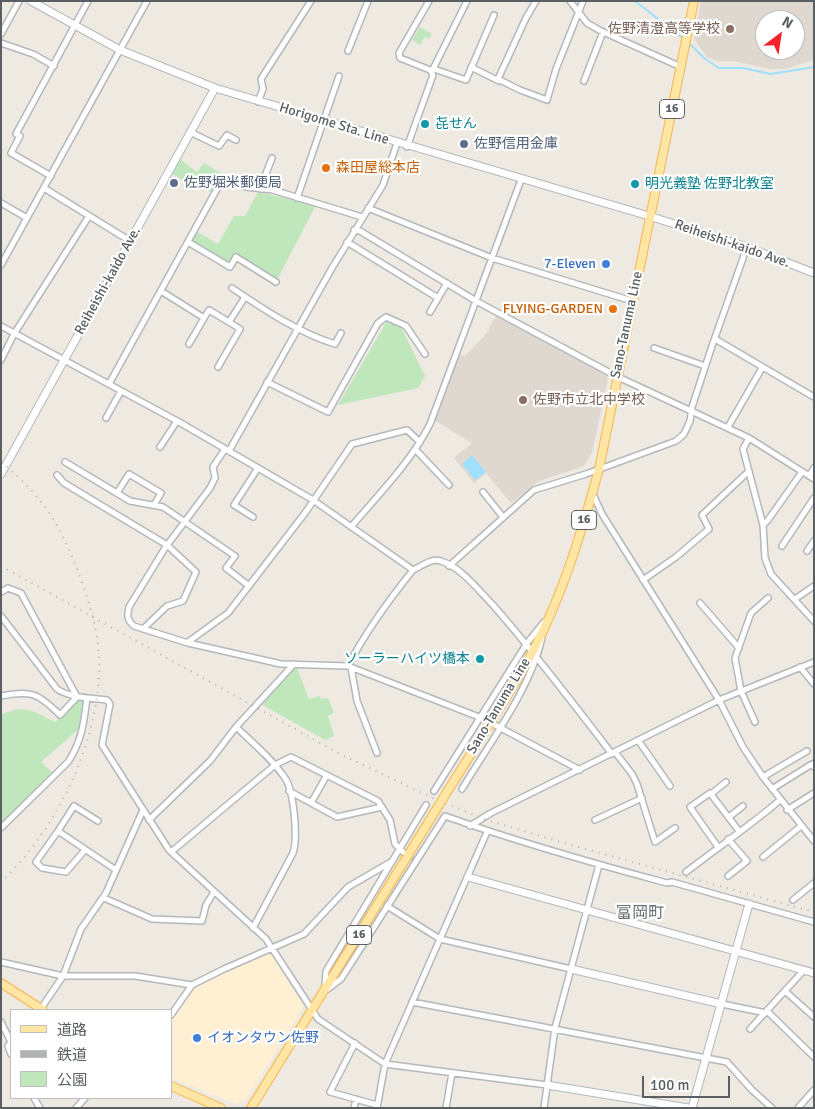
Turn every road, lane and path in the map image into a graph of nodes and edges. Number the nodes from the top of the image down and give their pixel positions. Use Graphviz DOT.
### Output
graph roads {
  1 [pos="18,1"];
  2 [pos="31,1"];
  3 [pos="88,1"];
  4 [pos="147,1"];
  5 [pos="311,1"];
  6 [pos="368,1"];
  7 [pos="428,1"];
  8 [pos="467,1"];
  9 [pos="536,1"];
  10 [pos="570,1"];
  11 [pos="583,1"];
  12 [pos="694,1"];
  13 [pos="578,11"];
  14 [pos="494,15"];
  15 [pos="75,27"];
  16 [pos="603,32"];
  17 [pos="1,34"];
  18 [pos="1,43"];
  19 [pos="120,50"];
  20 [pos="348,51"];
  21 [pos="54,66"];
  22 [pos="471,67"];
  23 [pos="681,67"];
  24 [pos="432,69"];
  25 [pos="339,76"];
  26 [pos="499,81"];
  27 [pos="584,81"];
  28 [pos="215,88"];
  29 [pos="258,102"];
  30 [pos="324,121"];
  31 [pos="190,132"];
  32 [pos="236,140"];
  33 [pos="397,143"];
  34 [pos="408,147"];
  35 [pos="272,158"];
  36 [pos="51,176"];
  37 [pos="521,180"];
  38 [pos="44,188"];
  39 [pos="260,189"];
  40 [pos="297,198"];
  41 [pos="1,203"];
  42 [pos="368,208"];
  43 [pos="89,216"];
  44 [pos="649,216"];
  45 [pos="362,217"];
  46 [pos="27,218"];
  47 [pos="354,230"];
  48 [pos="130,241"];
  49 [pos="188,242"];
  50 [pos="347,242"];
  51 [pos="748,247"];
  52 [pos="492,258"];
  53 [pos="1,265"];
  54 [pos="814,273"];
  55 [pos="276,282"];
  56 [pos="447,283"];
  57 [pos="232,288"];
  58 [pos="160,291"];
  59 [pos="245,297"];
  60 [pos="438,298"];
  61 [pos="476,301"];
  62 [pos="632,301"];
  63 [pos="430,312"];
  64 [pos="204,318"];
  65 [pos="229,322"];
  66 [pos="1,326"];
  67 [pos="298,327"];
  68 [pos="341,333"];
  69 [pos="14,334"];
  70 [pos="715,339"];
  71 [pos="189,344"];
  72 [pos="654,348"];
  73 [pos="425,354"];
  74 [pos="1,360"];
  75 [pos="64,361"];
  76 [pos="706,366"];
  77 [pos="218,367"];
  78 [pos="762,368"];
  79 [pos="616,376"];
  80 [pos="267,382"];
  81 [pos="109,384"];
  82 [pos="121,391"];
  83 [pos="814,397"];
  84 [pos="692,411"];
  85 [pos="106,418"];
  86 [pos="177,421"];
  87 [pos="728,427"];
  88 [pos="749,438"];
  89 [pos="420,442"];
  90 [pos="160,447"];
  91 [pos="415,449"];
  92 [pos="227,450"];
  93 [pos="65,462"];
  94 [pos="258,468"];
  95 [pos="814,468"];
  96 [pos="598,469"];
  97 [pos="750,471"];
  98 [pos="802,472"];
  99 [pos="1,474"];
  100 [pos="57,476"];
  101 [pos="811,478"];
  102 [pos="449,484"];
  103 [pos="483,492"];
  104 [pos="592,492"];
  105 [pos="117,494"];
  106 [pos="814,498"];
  107 [pos="313,500"];
  108 [pos="154,505"];
  109 [pos="253,517"];
  110 [pos="503,517"];
  111 [pos="185,523"];
  112 [pos="763,525"];
  113 [pos="351,527"];
  114 [pos="814,541"];
  115 [pos="166,546"];
  116 [pos="782,546"];
  117 [pos="807,551"];
  118 [pos="449,566"];
  119 [pos="413,570"];
  120 [pos="643,580"];
  121 [pos="249,586"];
  122 [pos="814,586"];
  123 [pos="1,592"];
  124 [pos="768,598"];
  125 [pos="795,599"];
  126 [pos="700,602"];
  127 [pos="1,616"];
  128 [pos="546,620"];
  129 [pos="814,621"];
  130 [pos="143,629"];
  131 [pos="188,643"];
  132 [pos="527,643"];
  133 [pos="739,648"];
  134 [pos="535,653"];
  135 [pos="814,662"];
  136 [pos="294,664"];
  137 [pos="350,667"];
  138 [pos="800,668"];
  139 [pos="814,684"];
  140 [pos="741,691"];
  141 [pos="1,696"];
  142 [pos="77,697"];
  143 [pos="87,698"];
  144 [pos="719,700"];
  145 [pos="483,719"];
  146 [pos="755,722"];
  147 [pos="497,726"];
  148 [pos="236,728"];
  149 [pos="638,740"];
  150 [pos="807,751"];
  151 [pos="377,753"];
  152 [pos="614,753"];
  153 [pos="275,765"];
  154 [pos="814,767"];
  155 [pos="580,770"];
  156 [pos="327,775"];
  157 [pos="763,777"];
  158 [pos="726,782"];
  159 [pos="670,786"];
  160 [pos="462,789"];
  161 [pos="772,789"];
  162 [pos="289,791"];
  163 [pos="434,791"];
  164 [pos="814,793"];
  165 [pos="711,794"];
  166 [pos="642,798"];
  167 [pos="780,800"];
  168 [pos="311,803"];
  169 [pos="426,805"];
  170 [pos="743,806"];
  171 [pos="382,807"];
  172 [pos="143,810"];
  173 [pos="787,810"];
  174 [pos="729,817"];
  175 [pos="149,820"];
  176 [pos="595,820"];
  177 [pos="98,821"];
  178 [pos="470,826"];
  179 [pos="801,826"];
  180 [pos="1,828"];
  181 [pos="675,828"];
  182 [pos="58,831"];
  183 [pos="739,831"];
  184 [pos="487,832"];
  185 [pos="728,839"];
  186 [pos="814,841"];
  187 [pos="718,847"];
  188 [pos="85,850"];
  189 [pos="401,851"];
  190 [pos="172,852"];
  191 [pos="763,858"];
  192 [pos="390,862"];
  193 [pos="599,865"];
  194 [pos="116,870"];
  195 [pos="686,872"];
  196 [pos="728,876"];
  197 [pos="468,877"];
  198 [pos="814,883"];
  199 [pos="214,892"];
  200 [pos="104,898"];
  201 [pos="793,900"];
  202 [pos="749,904"];
  203 [pos="387,906"];
  204 [pos="587,910"];
  205 [pos="814,922"];
  206 [pos="253,928"];
  207 [pos="440,939"];
  208 [pos="273,949"];
  209 [pos="736,951"];
  210 [pos="1,962"];
  211 [pos="571,969"];
  212 [pos="804,970"];
  213 [pos="814,973"];
  214 [pos="63,976"];
  215 [pos="1,983"];
  216 [pos="192,985"];
  217 [pos="325,991"];
  218 [pos="785,991"];
  219 [pos="412,1002"];
  220 [pos="722,1004"];
  221 [pos="40,1009"];
  222 [pos="43,1009"];
  223 [pos="312,1012"];
  224 [pos="766,1012"];
  225 [pos="172,1014"];
  226 [pos="814,1017"];
  227 [pos="1,1022"];
  228 [pos="555,1028"];
  229 [pos="750,1029"];
  230 [pos="10,1043"];
  231 [pos="355,1043"];
  232 [pos="1,1047"];
  233 [pos="706,1057"];
  234 [pos="814,1057"];
  235 [pos="386,1064"];
  236 [pos="452,1073"];
  237 [pos="547,1085"];
  238 [pos="172,1086"];
  239 [pos="814,1090"];
  240 [pos="356,1099"];
  241 [pos="377,1106"];
  242 [pos="218,1107"];
  243 [pos="251,1108"];
  244 [pos="354,1108"];
  245 [pos="446,1108"];
  246 [pos="544,1108"];
  247 [pos="688,1108"];
  248 [pos="692,1108"];
  249 [pos="772,1108"];
  250 [pos="798,1108"];
  1 -- 17 [label="street"];
  2 -- 15 [label="street, Horigome Sta. Line"];
  3 -- 15 [label="street"];
  4 -- 19 [label="street"];
  5 -- 29 [label="street"];
  6 -- 20 [label="street"];
  7 -- 24 [label="street"];
  8 -- 24 [label="street"];
  9 -- 26 [label="street"];
  10 -- 13 [label="street"];
  11 -- 13 [label="street"];
  12 -- 23 [label="main road, Sano-Tanuma Line / 16"];
  13 -- 16 [label="street"];
  13 -- 26 [label="street"];
  14 -- 22 [label="street"];
  15 -- 19 [label="street, Horigome Sta. Line"];
  15 -- 21 [label="street"];
  16 -- 23 [label="street"];
  16 -- 27 [label="street"];
  18 -- 21 [label="street"];
  19 -- 28 [label="street, Horigome Sta. Line"];
  19 -- 36 [label="street"];
  21 -- 36 [label="street"];
  22 -- 24 [label="street"];
  22 -- 26 [label="street"];
  23 -- 44 [label="main road, Sano-Tanuma Line / 16"];
  24 -- 34 [label="street"];
  25 -- 30 [label="street"];
  28 -- 29 [label="street, Horigome Sta. Line"];
  28 -- 31 [label="street, Reiheishi-kaido Ave."];
  29 -- 30 [label="street, Horigome Sta. Line"];
  30 -- 33 [label="street, Horigome Sta. Line"];
  30 -- 40 [label="street"];
  31 -- 32 [label="street"];
  31 -- 48 [label="street, Reiheishi-kaido Ave."];
  33 -- 34 [label="street, Horigome Sta. Line"];
  33 -- 42 [label="street"];
  34 -- 37 [label="street, Horigome Sta. Line"];
  35 -- 39 [label="street"];
  36 -- 38 [label="street"];
  37 -- 44 [label="street, Horigome Sta. Line"];
  37 -- 52 [label="street"];
  38 -- 43 [label="street"];
  38 -- 46 [label="street"];
  39 -- 40 [label="street"];
  39 -- 49 [label="street"];
  40 -- 45 [label="street"];
  41 -- 46 [label="street"];
  42 -- 45 [label="street"];
  42 -- 52 [label="street"];
  43 -- 48 [label="street"];
  43 -- 69 [label="street"];
  44 -- 51 [label="street, Reiheishi-kaido Ave."];
  44 -- 62 [label="main road, Sano-Tanuma Line / 16"];
  45 -- 47 [label="street"];
  46 -- 53 [label="street"];
  47 -- 50 [label="street"];
  47 -- 56 [label="street"];
  48 -- 75 [label="street, Reiheishi-kaido Ave."];
  49 -- 55 [label="street"];
  49 -- 58 [label="street"];
  50 -- 60 [label="street"];
  50 -- 67 [label="street"];
  51 -- 54 [label="street, Reiheishi-kaido Ave."];
  51 -- 70 [label="street"];
  52 -- 61 [label="street"];
  52 -- 62 [label="street"];
  56 -- 60 [label="street"];
  56 -- 61 [label="street"];
  57 -- 59 [label="street"];
  58 -- 64 [label="street"];
  58 -- 81 [label="street"];
  59 -- 65 [label="street"];
  59 -- 67 [label="street"];
  60 -- 63 [label="street"];
  61 -- 79 [label="street"];
  61 -- 89 [label="street"];
  62 -- 79 [label="main road, Sano-Tanuma Line / 16"];
  64 -- 65 [label="street"];
  64 -- 71 [label="street"];
  65 -- 77 [label="street"];
  66 -- 69 [label="street"];
  67 -- 68 [label="street"];
  67 -- 80 [label="street"];
  69 -- 74 [label="street"];
  69 -- 75 [label="street"];
  70 -- 76 [label="street"];
  70 -- 78 [label="street"];
  72 -- 76 [label="street"];
  73 -- 80 [label="street"];
  75 -- 81 [label="street"];
  75 -- 99 [label="street, Reiheishi-kaido Ave."];
  76 -- 84 [label="street"];
  78 -- 83 [label="street"];
  78 -- 87 [label="street"];
  79 -- 84 [label="street"];
  79 -- 96 [label="main road, Sano-Tanuma Line / 16"];
  80 -- 92 [label="street"];
  81 -- 82 [label="street"];
  82 -- 85 [label="street"];
  82 -- 86 [label="street"];
  84 -- 87 [label="street"];
  84 -- 96 [label="street"];
  86 -- 90 [label="street"];
  86 -- 92 [label="street"];
  87 -- 88 [label="street"];
  88 -- 97 [label="street"];
  88 -- 98 [label="street"];
  89 -- 91 [label="street"];
  89 -- 107 [label="street"];
  91 -- 102 [label="street"];
  91 -- 113 [label="street"];
  92 -- 94 [label="street"];
  92 -- 111 [label="street"];
  93 -- 105 [label="street"];
  94 -- 107 [label="street"];
  94 -- 109 [label="street"];
  95 -- 101 [label="street"];
  96 -- 104 [label="main road, Sano-Tanuma Line / 16"];
  96 -- 110 [label="street"];
  97 -- 112 [label="street"];
  97 -- 120 [label="street"];
  98 -- 101 [label="street"];
  98 -- 112 [label="street"];
  100 -- 115 [label="street"];
  103 -- 110 [label="street"];
  104 -- 120 [label="street"];
  104 -- 128 [label="main road, Sano-Tanuma Line / 16"];
  105 -- 108 [label="street"];
  105 -- 108 [label="street"];
  106 -- 116 [label="street"];
  107 -- 113 [label="street"];
  107 -- 121 [label="street"];
  108 -- 111 [label="street"];
  110 -- 118 [label="street"];
  111 -- 115 [label="street"];
  111 -- 121 [label="street"];
  112 -- 125 [label="street"];
  113 -- 119 [label="street"];
  114 -- 117 [label="street"];
  115 -- 130 [label="street"];
  115 -- 130 [label="street"];
  118 -- 119 [label="street"];
  118 -- 132 [label="street"];
  119 -- 137 [label="street"];
  120 -- 144 [label="street"];
  121 -- 131 [label="street"];
  122 -- 125 [label="street"];
  123 -- 142 [label="street"];
  124 -- 133 [label="street"];
  125 -- 129 [label="street"];
  126 -- 133 [label="street"];
  127 -- 142 [label="street"];
  128 -- 132 [label="street"];
  128 -- 134 [label="main road, Sano-Tanuma Line / 16"];
  130 -- 131 [label="street"];
  131 -- 136 [label="street"];
  132 -- 134 [label="street"];
  132 -- 145 [label="street"];
  133 -- 140 [label="street"];
  134 -- 147 [label="street"];
  134 -- 152 [label="street"];
  134 -- 217 [label="main road, Sano-Tanuma Line / 16, bridge"];
  135 -- 138 [label="street"];
  136 -- 137 [label="street"];
  136 -- 148 [label="street"];
  137 -- 145 [label="street"];
  137 -- 151 [label="street"];
  138 -- 139 [label="street"];
  138 -- 140 [label="street"];
  140 -- 144 [label="street"];
  140 -- 146 [label="street"];
  141 -- 142 [label="street"];
  142 -- 143 [label="street"];
  143 -- 172 [label="street"];
  143 -- 180 [label="street"];
  144 -- 149 [label="street"];
  144 -- 157 [label="street"];
  145 -- 163 [label="street"];
  147 -- 155 [label="street"];
  147 -- 160 [label="street"];
  148 -- 153 [label="street"];
  148 -- 175 [label="street"];
  149 -- 152 [label="street"];
  149 -- 159 [label="street"];
  150 -- 157 [label="street"];
  152 -- 155 [label="street"];
  152 -- 166 [label="street"];
  153 -- 156 [label="street"];
  153 -- 162 [label="street"];
  153 -- 190 [label="street"];
  154 -- 161 [label="street"];
  155 -- 178 [label="street"];
  156 -- 168 [label="street"];
  156 -- 171 [label="street"];
  157 -- 161 [label="street"];
  158 -- 165 [label="street"];
  161 -- 167 [label="street"];
  162 -- 168 [label="street"];
  162 -- 206 [label="street"];
  164 -- 173 [label="street"];
  165 -- 174 [label="street"];
  165 -- 187 [label="street"];
  166 -- 176 [label="street"];
  166 -- 181 [label="street"];
  167 -- 173 [label="street"];
  167 -- 183 [label="street"];
  168 -- 171 [label="street"];
  169 -- 189 [label="street"];
  170 -- 174 [label="street"];
  171 -- 189 [label="street"];
  172 -- 175 [label="street"];
  172 -- 194 [label="street"];
  173 -- 179 [label="street"];
  174 -- 183 [label="street"];
  175 -- 190 [label="street"];
  177 -- 182 [label="street"];
  178 -- 184 [label="street"];
  178 -- 203 [label="street"];
  179 -- 186 [label="street"];
  179 -- 191 [label="street"];
  182 -- 188 [label="street"];
  182 -- 188 [label="street"];
  183 -- 185 [label="street"];
  184 -- 193 [label="street"];
  184 -- 197 [label="street"];
  185 -- 187 [label="street"];
  185 -- 196 [label="street"];
  187 -- 195 [label="street"];
  188 -- 194 [label="street"];
  189 -- 192 [label="street"];
  190 -- 199 [label="street"];
  192 -- 208 [label="street"];
  192 -- 217 [label="street"];
  193 -- 202 [label="street"];
  193 -- 204 [label="street"];
  194 -- 200 [label="street"];
  197 -- 204 [label="street"];
  197 -- 207 [label="street"];
  198 -- 201 [label="street"];
  199 -- 200 [label="street"];
  199 -- 206 [label="street"];
  200 -- 214 [label="street"];
  202 -- 205 [label="street"];
  202 -- 209 [label="street"];
  203 -- 207 [label="street"];
  203 -- 217 [label="street"];
  204 -- 209 [label="street"];
  204 -- 211 [label="street"];
  206 -- 208 [label="street"];
  207 -- 211 [label="street"];
  207 -- 219 [label="street"];
  208 -- 216 [label="street"];
  208 -- 223 [label="street"];
  209 -- 212 [label="street"];
  209 -- 220 [label="street"];
  210 -- 214 [label="street"];
  211 -- 220 [label="street"];
  211 -- 228 [label="street"];
  212 -- 213 [label="street"];
  212 -- 218 [label="street"];
  214 -- 216 [label="street"];
  214 -- 222 [label="street"];
  215 -- 221 [label="main road"];
  216 -- 225 [label="street"];
  217 -- 223 [label="main road, 16"];
  218 -- 224 [label="street"];
  218 -- 226 [label="street"];
  219 -- 228 [label="street"];
  219 -- 235 [label="street"];
  220 -- 224 [label="street"];
  220 -- 233 [label="street"];
  223 -- 231 [label="street"];
  223 -- 243 [label="main road, 16"];
  224 -- 229 [label="street"];
  224 -- 234 [label="street"];
  227 -- 230 [label="street"];
  228 -- 233 [label="street"];
  228 -- 237 [label="street"];
  230 -- 232 [label="street"];
  231 -- 235 [label="street"];
  231 -- 240 [label="street"];
  233 -- 248 [label="street"];
  233 -- 249 [label="street"];
  235 -- 236 [label="street"];
  235 -- 241 [label="street"];
  236 -- 237 [label="street"];
  236 -- 245 [label="street"];
  237 -- 246 [label="street"];
  237 -- 247 [label="street"];
  238 -- 242 [label="main road"];
  239 -- 250 [label="street"];
  240 -- 241 [label="street"];
  240 -- 244 [label="street"];
}
